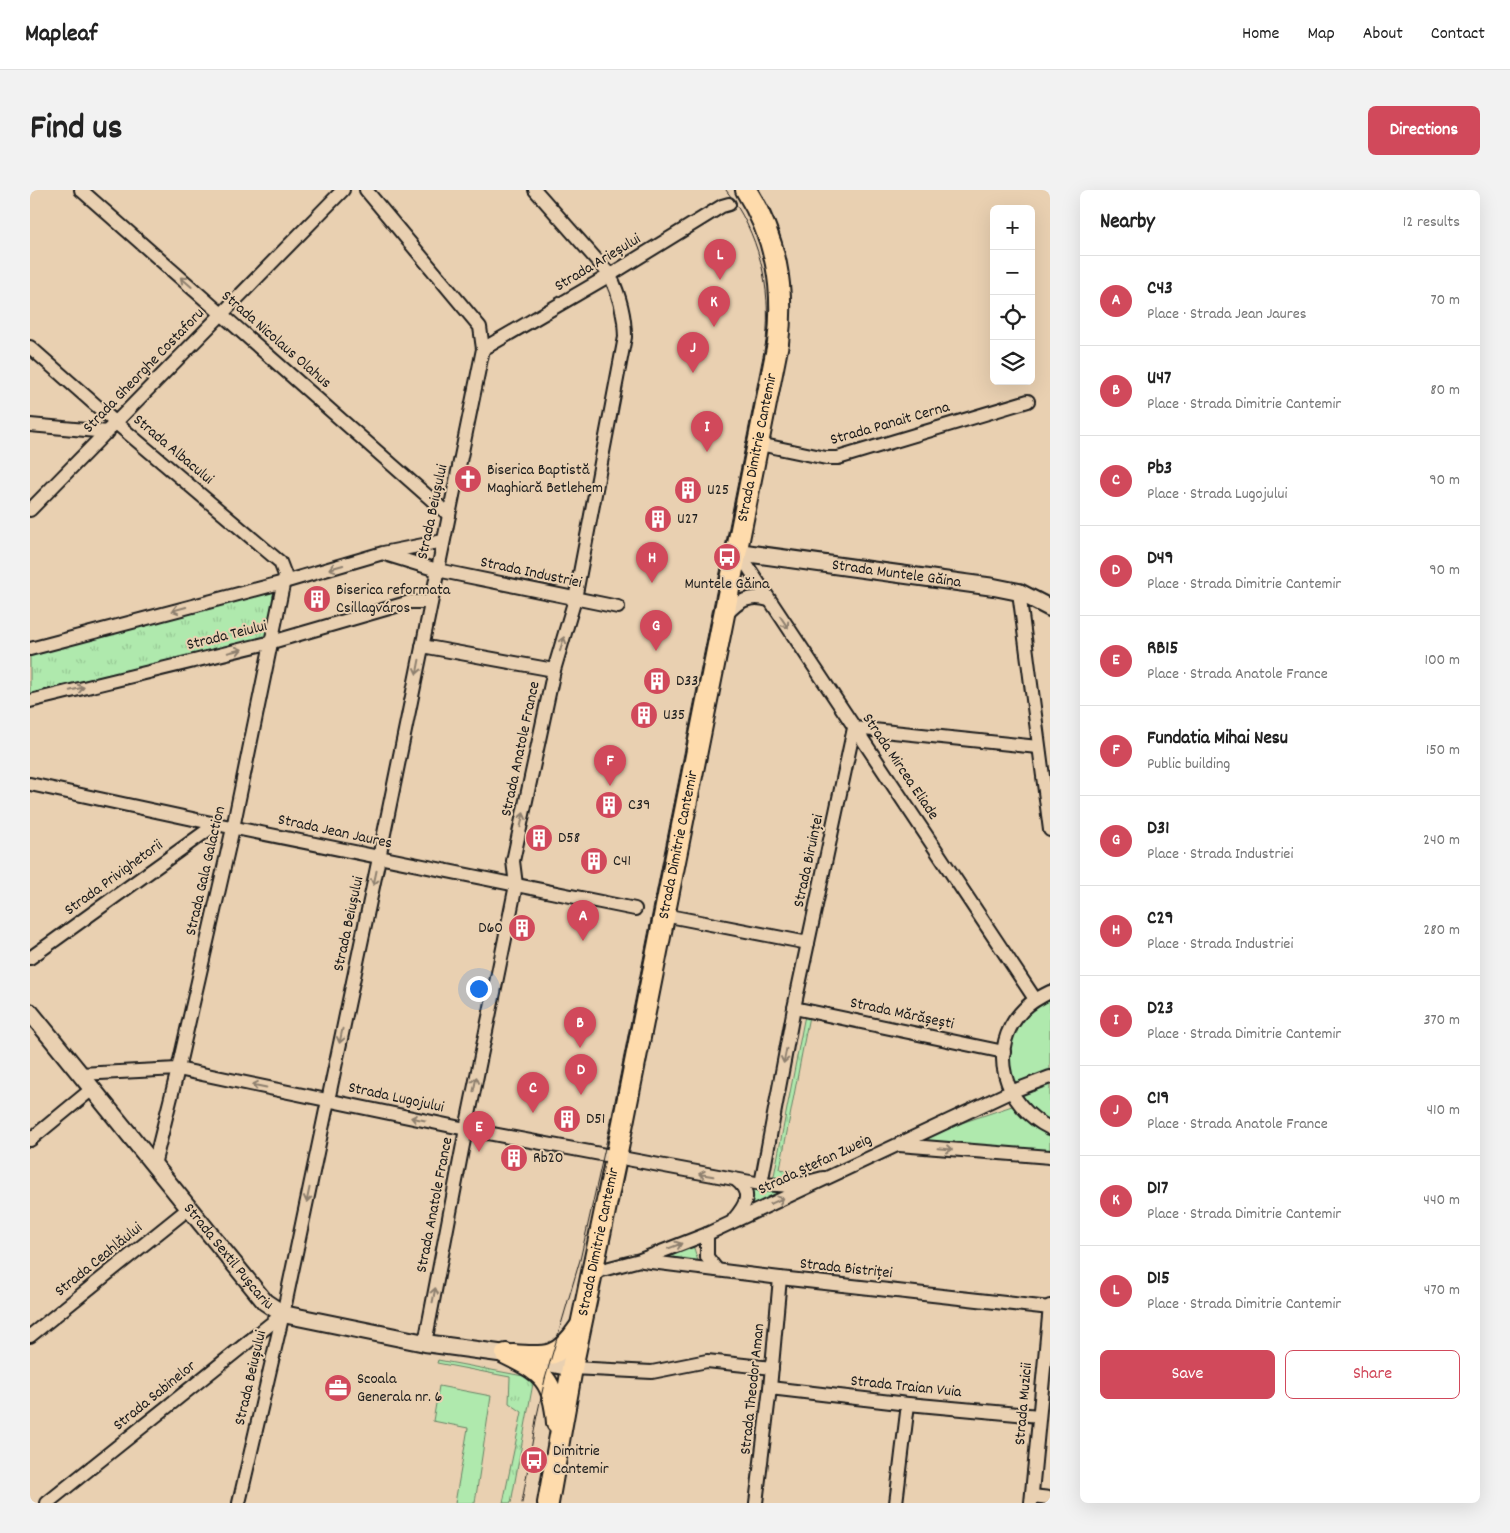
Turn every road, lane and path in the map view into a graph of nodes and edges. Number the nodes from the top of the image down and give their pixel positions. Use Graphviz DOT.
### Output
graph roads {
  1 [pos="81,190"];
  2 [pos="343,190"];
  3 [pos="366,190"];
  4 [pos="535,190"];
  5 [pos="746,190"];
  6 [pos="729,204"];
  7 [pos="610,276"];
  8 [pos="223,314"];
  9 [pos="30,347"];
  10 [pos="483,349"];
  11 [pos="1028,401"];
  12 [pos="30,426"];
  13 [pos="112,427"];
  14 [pos="759,444"];
  15 [pos="30,510"];
  16 [pos="449,514"];
  17 [pos="443,541"];
  18 [pos="738,552"];
  19 [pos="383,553"];
  20 [pos="437,570"];
  21 [pos="284,582"];
  22 [pos="1019,592"];
  23 [pos="575,598"];
  24 [pos="769,600"];
  25 [pos="431,602"];
  26 [pos="618,608"];
  27 [pos="1050,608"];
  28 [pos="725,617"];
  29 [pos="272,642"];
  30 [pos="422,646"];
  31 [pos="30,649"];
  32 [pos="554,670"];
  33 [pos="30,701"];
  34 [pos="854,728"];
  35 [pos="1038,747"];
  36 [pos="30,784"];
  37 [pos="1047,785"];
  38 [pos="216,824"];
  39 [pos="233,828"];
  40 [pos="1050,830"];
  41 [pos="380,858"];
  42 [pos="516,885"];
  43 [pos="635,908"];
  44 [pos="664,915"];
  45 [pos="808,943"];
  46 [pos="30,958"];
  47 [pos="1050,992"];
  48 [pos="1035,999"];
  49 [pos="794,1008"];
  50 [pos="30,1012"];
  51 [pos="1004,1052"];
  52 [pos="178,1069"];
  53 [pos="80,1074"];
  54 [pos="1050,1077"];
  55 [pos="92,1089"];
  56 [pos="1010,1092"];
  57 [pos="328,1100"];
  58 [pos="1050,1128"];
  59 [pos="466,1130"];
  60 [pos="30,1140"];
  61 [pos="896,1145"];
  62 [pos="616,1158"];
  63 [pos="1050,1158"];
  64 [pos="154,1166"];
  65 [pos="823,1178"];
  66 [pos="736,1180"];
  67 [pos="761,1184"];
  68 [pos="188,1209"];
  69 [pos="733,1221"];
  70 [pos="707,1234"];
  71 [pos="640,1260"];
  72 [pos="717,1270"];
  73 [pos="591,1276"];
  74 [pos="780,1278"];
  75 [pos="1050,1308"];
  76 [pos="283,1314"];
  77 [pos="581,1324"];
  78 [pos="30,1336"];
  79 [pos="425,1343"];
  80 [pos="506,1354"];
  81 [pos="572,1368"];
  82 [pos="772,1368"];
  83 [pos="770,1388"];
  84 [pos="908,1404"];
  85 [pos="1039,1416"];
  86 [pos="559,1441"];
  87 [pos="1050,1498"];
  88 [pos="1032,1499"];
  89 [pos="47,1503"];
  90 [pos="239,1503"];
  91 [pos="548,1503"];
  92 [pos="756,1503"];
  93 [pos="896,1503"];
  8 -- 1 [label="street, Strada Nicolaus Olahus, one-way"];
  2 -- 8 [label="street, Strada Gheorghe Costaforu"];
  3 -- 10 [label="street"];
  4 -- 7 [label="street, Strada Anatole France"];
  5 -- 14 [label="main road, Strada Dimitrie Cantemir"];
  6 -- 7 [label="street, Strada Arieșului"];
  7 -- 10 [label="street, Strada Arieșului"];
  7 -- 23 [label="street, Strada Anatole France"];
  8 -- 13 [label="street, Strada Gheorghe Costaforu"];
  8 -- 16 [label="street, Strada Nicolaus Olahus"];
  9 -- 13 [label="street, Strada Albacului"];
  10 -- 16 [label="street, Strada Beiușului"];
  11 -- 14 [label="street, Strada Panait Cerna"];
  12 -- 13 [label="street"];
  13 -- 15 [label="street, Strada Gheorghe Costaforu"];
  13 -- 21 [label="street, Strada Albacului"];
  14 -- 18 [label="main road, Strada Dimitrie Cantemir"];
  16 -- 17 [label="street, Strada Beiușului"];
  17 -- 19 [label="street"];
  17 -- 20 [label="street, Strada Beiușului"];
  18 -- 22 [label="street, Strada Muntele Găina"];
  18 -- 24 [label="street, Strada Mircea Eliade"];
  18 -- 28 [label="main road, Strada Dimitrie Cantemir"];
  19 -- 20 [label="street"];
  19 -- 21 [label="street, one-way"];
  20 -- 23 [label="street, Strada Industriei"];
  20 -- 25 [label="street, Strada Beiușului"];
  21 -- 29 [label="street, Strada Gala Galaction"];
  21 -- 31 [label="street, one-way"];
  22 -- 27 [label="street, Strada Muntele Găina"];
  22 -- 35 [label="street"];
  23 -- 26 [label="street, Strada Industriei"];
  32 -- 23 [label="street, Strada Anatole France, one-way"];
  24 -- 28 [label="street"];
  24 -- 34 [label="street, Strada Mircea Eliade, one-way"];
  25 -- 29 [label="street, Strada Teiului"];
  25 -- 30 [label="street, Strada Beiușului"];
  28 -- 44 [label="main road, Strada Dimitrie Cantemir"];
  33 -- 29 [label="street, Strada Teiului, one-way"];
  29 -- 39 [label="street, Strada Gala Galaction"];
  30 -- 32 [label="street"];
  30 -- 41 [label="street, Strada Beiușului, one-way"];
  42 -- 32 [label="street, Strada Anatole France, one-way"];
  34 -- 35 [label="street"];
  34 -- 45 [label="street, Strada Biruinței"];
  34 -- 48 [label="street, Strada Mircea Eliade"];
  35 -- 37 [label="street"];
  36 -- 38 [label="street, Strada Jean Jaures"];
  37 -- 40 [label="street"];
  38 -- 39 [label="street, Strada Jean Jaures"];
  38 -- 46 [label="street, Strada Privighetorii"];
  39 -- 41 [label="street, Strada Jean Jaures"];
  39 -- 52 [label="street, Strada Gala Galaction"];
  41 -- 42 [label="street, Strada Jean Jaures"];
  41 -- 57 [label="street, Strada Beiușului, one-way"];
  42 -- 43 [label="street, Strada Jean Jaures"];
  59 -- 42 [label="street, Strada Anatole France, one-way"];
  44 -- 45 [label="street"];
  44 -- 62 [label="main road, Strada Dimitrie Cantemir"];
  45 -- 49 [label="street, Strada Biruinței"];
  47 -- 48 [label="street"];
  48 -- 51 [label="street"];
  49 -- 51 [label="street, Strada Mărășești"];
  49 -- 67 [label="street, Strada Biruinței, one-way"];
  50 -- 53 [label="street, Strada Sextil Pușcariu"];
  51 -- 56 [label="street"];
  52 -- 53 [label="street, Strada Lugojului"];
  57 -- 52 [label="street, Strada Lugojului, one-way"];
  52 -- 64 [label="street, Strada Gala Galaction"];
  53 -- 55 [label="street, Strada Sextil Pușcariu"];
  54 -- 56 [label="street, Strada Ștefan Zweig"];
  55 -- 60 [label="street"];
  55 -- 64 [label="street, Strada Sextil Pușcariu"];
  56 -- 58 [label="street"];
  56 -- 61 [label="street, Strada Ștefan Zweig"];
  59 -- 57 [label="street, Strada Lugojului, one-way"];
  57 -- 76 [label="street, Strada Beiușului, one-way"];
  59 -- 62 [label="street, Strada Lugojului"];
  79 -- 59 [label="street, Strada Anatole France, one-way"];
  61 -- 63 [label="street, one-way"];
  61 -- 65 [label="street, Strada Ștefan Zweig"];
  66 -- 62 [label="street, Strada Lugojului, one-way"];
  62 -- 73 [label="main road, Strada Dimitrie Cantemir"];
  64 -- 68 [label="street, Strada Sextil Pușcariu"];
  65 -- 67 [label="street, Strada Lugojului"];
  69 -- 65 [label="street, Strada Ștefan Zweig, one-way"];
  66 -- 67 [label="street, Strada Lugojului"];
  66 -- 69 [label="street"];
  68 -- 76 [label="street, Strada Sextil Pușcariu"];
  68 -- 78 [label="street, Strada Ceahlăului"];
  69 -- 70 [label="street, Strada Ștefan Zweig"];
  71 -- 70 [label="street, Strada Ștefan Zweig, one-way"];
  70 -- 72 [label="street"];
  71 -- 72 [label="street, Strada Bistriței"];
  71 -- 73 [label="street, Strada Ștefan Zweig"];
  72 -- 74 [label="street, Strada Bistriței"];
  73 -- 77 [label="main road, Strada Dimitrie Cantemir"];
  74 -- 75 [label="street, Strada Bistriței"];
  74 -- 82 [label="street, Strada Theodor Aman"];
  75 -- 85 [label="street, Strada Muzicii"];
  76 -- 79 [label="street, Strada Sextil Pușcariu"];
  76 -- 89 [label="street, Strada Sabinelor"];
  76 -- 90 [label="street, Strada Beiușului"];
  77 -- 80 [label="main road"];
  77 -- 81 [label="main road, Strada Dimitrie Cantemir"];
  79 -- 80 [label="street, Strada Sextil Pușcariu"];
  80 -- 81 [label="street, Strada Sextil Pușcariu"];
  80 -- 86 [label="main road"];
  81 -- 82 [label="street"];
  81 -- 86 [label="main road, Strada Dimitrie Cantemir"];
  82 -- 83 [label="street, Strada Theodor Aman"];
  83 -- 84 [label="street, Strada Traian Vuia"];
  83 -- 92 [label="street, Strada Theodor Aman"];
  84 -- 85 [label="street, Strada Traian Vuia"];
  84 -- 93 [label="street"];
  85 -- 88 [label="street, Strada Muzicii"];
  86 -- 91 [label="main road, Strada Dimitrie Cantemir"];
  87 -- 88 [label="street"];
}
